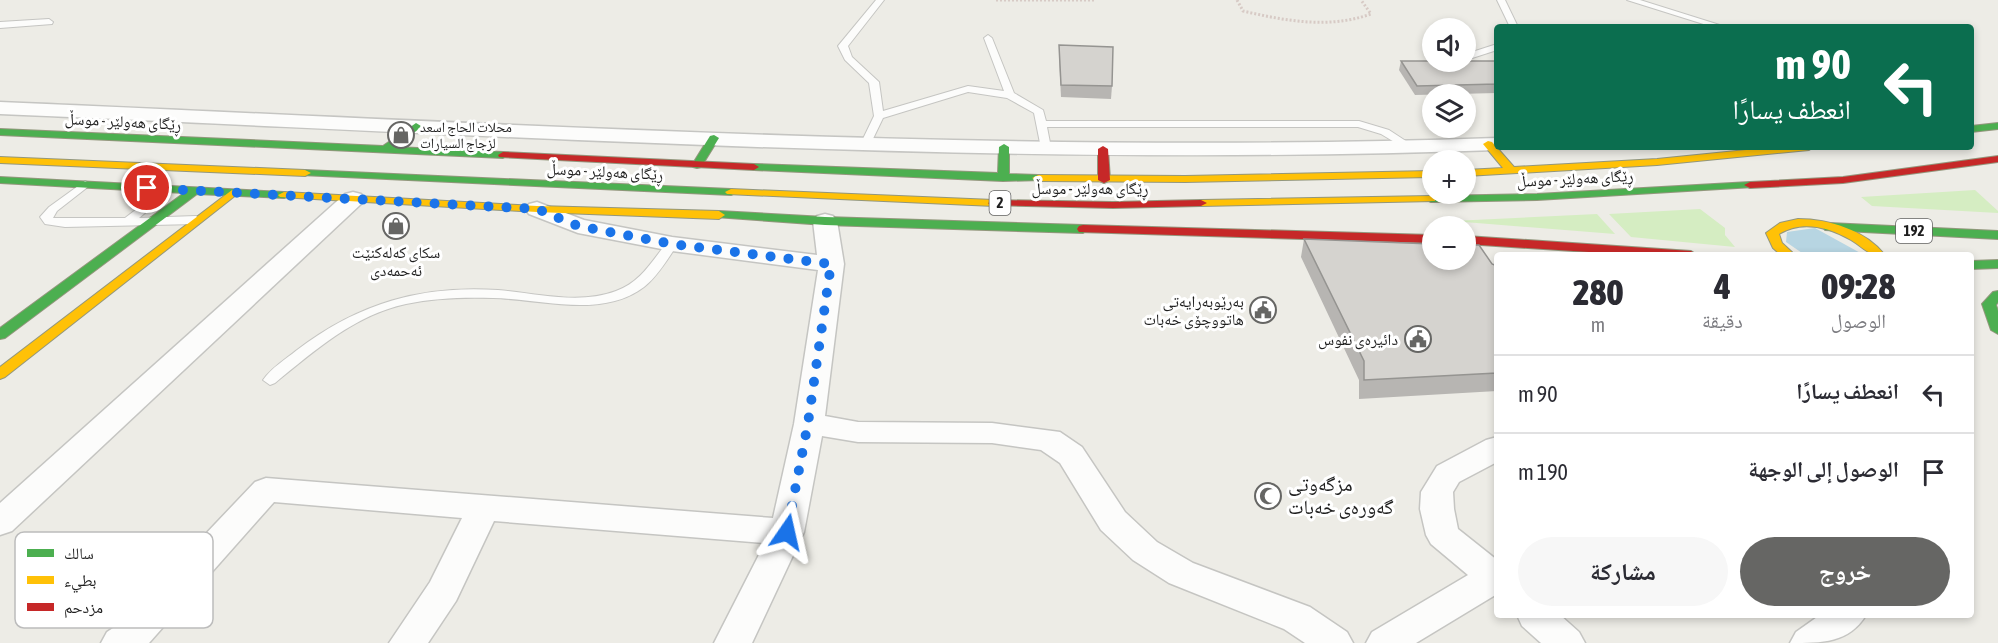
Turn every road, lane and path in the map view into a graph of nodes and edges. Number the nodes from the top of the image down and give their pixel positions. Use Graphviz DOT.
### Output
graph roads {
  1 [pos="880,0"];
  2 [pos="996,0"];
  3 [pos="1096,0"];
  4 [pos="1237,0"];
  5 [pos="1361,0"];
  6 [pos="1501,0"];
  7 [pos="1631,0"];
  8 [pos="49,22"];
  9 [pos="1513,24"];
  10 [pos="1712,24"];
  11 [pos="0,25"];
  12 [pos="988,38"];
  13 [pos="1494,48"];
  14 [pos="1476,54"];
  15 [pos="1010,95"];
  16 [pos="0,108"];
  17 [pos="68,111"];
  18 [pos="879,116"];
  19 [pos="1041,124"];
  20 [pos="416,126"];
  21 [pos="1998,126"];
  22 [pos="1974,129"];
  23 [pos="0,132"];
  24 [pos="81,135"];
  25 [pos="714,138"];
  26 [pos="866,143"];
  27 [pos="1493,144"];
  28 [pos="1004,147"];
  29 [pos="1410,147"];
  30 [pos="1046,148"];
  31 [pos="1103,149"];
  32 [pos="385,150"];
  33 [pos="1497,150"];
  34 [pos="1780,150"];
  35 [pos="1803,150"];
  36 [pos="1998,159"];
  37 [pos="0,161"];
  38 [pos="697,165"];
  39 [pos="1512,171"];
  40 [pos="1476,173"];
  41 [pos="1422,174"];
  42 [pos="1003,178"];
  43 [pos="0,180"];
  44 [pos="1104,180"];
  45 [pos="1843,180"];
  46 [pos="16,181"];
  47 [pos="85,184"];
  48 [pos="167,189"];
  49 [pos="195,190"];
  50 [pos="662,190"];
  51 [pos="232,193"];
  52 [pos="353,199"];
  53 [pos="1113,205"];
  54 [pos="537,209"];
  55 [pos="651,211"];
  56 [pos="197,220"];
  57 [pos="825,220"];
  58 [pos="153,221"];
  59 [pos="127,222"];
  60 [pos="1829,227"];
  61 [pos="1115,229"];
  62 [pos="1998,235"];
  63 [pos="1422,239"];
  64 [pos="1476,240"];
  65 [pos="672,244"];
  66 [pos="1476,248"];
  67 [pos="1647,252"];
  68 [pos="1787,252"];
  69 [pos="1877,252"];
  70 [pos="831,264"];
  71 [pos="1998,264"];
  72 [pos="1974,265"];
  73 [pos="1491,267"];
  74 [pos="1995,301"];
  75 [pos="0,335"];
  76 [pos="1995,338"];
  77 [pos="0,374"];
  78 [pos="270,380"];
  79 [pos="808,423"];
  80 [pos="1494,450"];
  81 [pos="483,508"];
  82 [pos="0,522"];
  83 [pos="787,532"];
  84 [pos="213,548"];
  85 [pos="1494,576"];
  86 [pos="1494,579"];
  87 [pos="1538,618"];
  88 [pos="1844,618"];
  89 [pos="140,628"];
  90 [pos="120,643"];
  91 [pos="408,643"];
  92 [pos="733,643"];
  93 [pos="1334,643"];
  94 [pos="1385,643"];
  95 [pos="1566,643"];
  96 [pos="1809,643"];
  1 -- 18 [label="lane"];
  2 -- 3 [label="path"];
  4 -- 5 [label="path"];
  6 -- 9 [label="lane"];
  7 -- 10 [label="lane"];
  8 -- 11 [label="lane"];
  12 -- 15 [label="lane"];
  13 -- 14 [label="lane"];
  15 -- 18 [label="lane"];
  15 -- 19 [label="lane"];
  16 -- 17 [label="street"];
  17 -- 20 [label="street"];
  17 -- 24 [label="main road"];
  18 -- 26 [label="lane"];
  19 -- 29 [label="lane"];
  19 -- 30 [label="lane"];
  20 -- 25 [label="street"];
  20 -- 32 [label="main road"];
  21 -- 22 [label="main road"];
  23 -- 24 [label="main road, ڕێگای هەولێر - موسڵ / 2"];
  24 -- 32 [label="main road, ڕێگای هەولێر - موسڵ / 2"];
  25 -- 26 [label="street"];
  25 -- 38 [label="main road"];
  26 -- 28 [label="street"];
  27 -- 29 [label="street"];
  28 -- 30 [label="street"];
  28 -- 42 [label="main road"];
  29 -- 31 [label="street"];
  30 -- 31 [label="street"];
  31 -- 44 [label="main road"];
  32 -- 38 [label="main road, ڕێگای هەولێر - موسڵ / 2"];
  33 -- 39 [label="main road"];
  34 -- 39 [label="main road, ڕێگای هەولێر - موسڵ"];
  35 -- 45 [label="main road"];
  36 -- 45 [label="main road, ڕێگای هەولێر - موسڵ / 2"];
  37 -- 46 [label="main road"];
  37 -- 50 [label="main road, ڕێگای هەولێر - موسڵ / 2"];
  38 -- 42 [label="main road, ڕێگای هەولێر - موسڵ / 2"];
  39 -- 40 [label="main road, ڕێگای هەولێر - موسڵ"];
  41 -- 44 [label="main road, ڕێگای هەولێر - موسڵ / 2"];
  42 -- 44 [label="main road, ڕێگای هەولێر - موسڵ / 2"];
  43 -- 46 [label="main road"];
  45 -- 53 [label="main road, ڕێگای هەولێر - موسڵ / 2"];
  46 -- 47 [label="main road"];
  47 -- 48 [label="main road"];
  47 -- 59 [label="lane"];
  48 -- 49 [label="main road"];
  48 -- 59 [label="lane"];
  49 -- 51 [label="main road"];
  49 -- 58 [label="main road"];
  50 -- 53 [label="main road, ڕێگای هەولێر - موسڵ / 2"];
  50 -- 55 [label="main road"];
  51 -- 52 [label="main road"];
  51 -- 56 [label="main road"];
  52 -- 54 [label="main road"];
  52 -- 82 [label="street"];
  53 -- 61 [label="main road"];
  54 -- 55 [label="main road"];
  54 -- 65 [label="street"];
  55 -- 57 [label="main road"];
  56 -- 58 [label="lane"];
  56 -- 77 [label="main road"];
  57 -- 61 [label="main road"];
  57 -- 70 [label="street"];
  58 -- 59 [label="lane"];
  58 -- 75 [label="main road"];
  60 -- 62 [label="main road, 192"];
  60 -- 68 [label="main road"];
  60 -- 69 [label="main road"];
  61 -- 63 [label="main road"];
  64 -- 67 [label="main road"];
  65 -- 70 [label="street"];
  65 -- 78 [label="lane"];
  66 -- 73 [label="street"];
  70 -- 79 [label="street"];
  71 -- 72 [label="main road"];
  74 -- 76 [label="main road"];
  79 -- 83 [label="street"];
  79 -- 93 [label="street"];
  80 -- 85 [label="street"];
  81 -- 83 [label="street"];
  81 -- 84 [label="street"];
  81 -- 91 [label="street"];
  83 -- 92 [label="street"];
  86 -- 94 [label="street"];
  87 -- 95 [label="street"];
  88 -- 96 [label="street"];
  89 -- 90 [label="street"];
}
